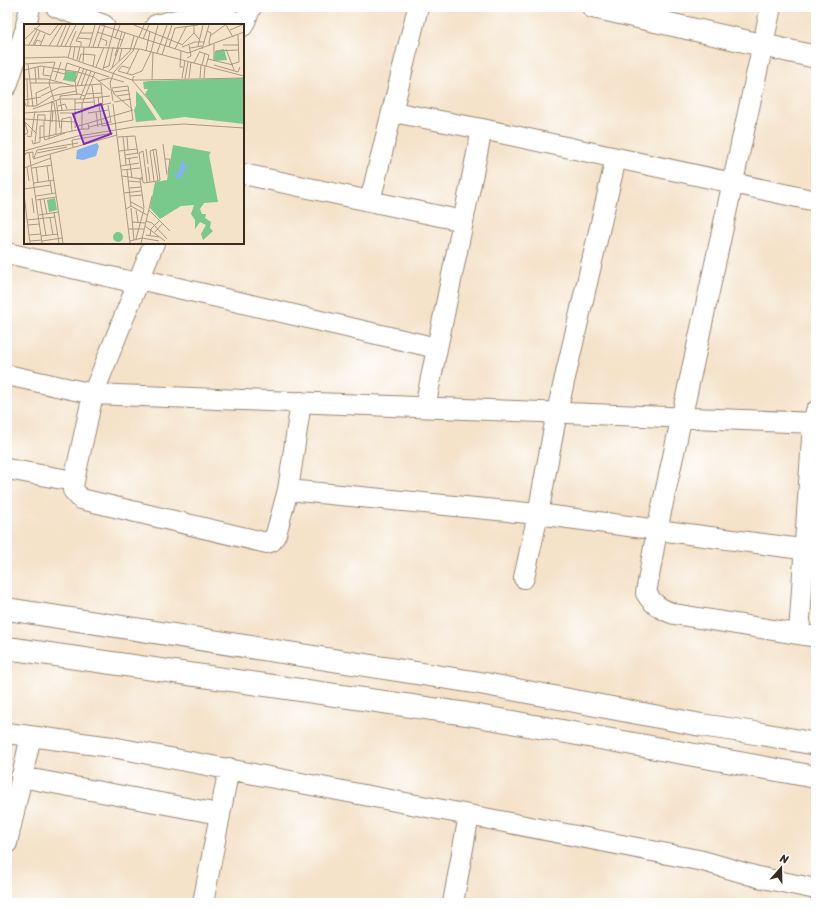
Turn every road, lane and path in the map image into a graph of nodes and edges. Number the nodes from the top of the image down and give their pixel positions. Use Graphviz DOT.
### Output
graph roads {
  1 [pos="30,7"];
  2 [pos="56,7"];
  3 [pos="418,7"];
  4 [pos="593,7"];
  5 [pos="771,7"];
  6 [pos="637,12"];
  7 [pos="246,19"];
  8 [pos="26,24"];
  9 [pos="101,24"];
  10 [pos="160,24"];
  11 [pos="24,34"];
  12 [pos="762,45"];
  13 [pos="816,57"];
  14 [pos="7,86"];
  15 [pos="393,112"];
  16 [pos="482,130"];
  17 [pos="616,158"];
  18 [pos="244,174"];
  19 [pos="732,184"];
  20 [pos="370,201"];
  21 [pos="816,201"];
  22 [pos="463,221"];
  23 [pos="154,244"];
  24 [pos="7,253"];
  25 [pos="138,281"];
  26 [pos="437,348"];
  27 [pos="7,375"];
  28 [pos="93,394"];
  29 [pos="301,402"];
  30 [pos="425,406"];
  31 [pos="557,412"];
  32 [pos="682,417"];
  33 [pos="815,419"];
  34 [pos="7,469"];
  35 [pos="74,481"];
  36 [pos="288,490"];
  37 [pos="538,514"];
  38 [pos="657,530"];
  39 [pos="810,550"];
  40 [pos="524,578"];
  41 [pos="7,609"];
  42 [pos="808,636"];
  43 [pos="7,648"];
  44 [pos="7,733"];
  45 [pos="31,736"];
  46 [pos="816,744"];
  47 [pos="229,768"];
  48 [pos="22,777"];
  49 [pos="816,777"];
  50 [pos="219,814"];
  51 [pos="469,815"];
  52 [pos="7,843"];
  53 [pos="816,889"];
  54 [pos="203,903"];
  55 [pos="453,903"];
  1 -- 8 [label="street"];
  2 -- 9 [label="street"];
  3 -- 15 [label="street"];
  4 -- 6 [label="main road"];
  5 -- 12 [label="street"];
  6 -- 12 [label="main road"];
  7 -- 10 [label="street"];
  11 -- 14 [label="street"];
  12 -- 13 [label="main road"];
  12 -- 19 [label="street"];
  15 -- 16 [label="street"];
  15 -- 20 [label="street"];
  16 -- 17 [label="street"];
  16 -- 22 [label="street"];
  17 -- 19 [label="street"];
  17 -- 31 [label="street"];
  18 -- 20 [label="street"];
  19 -- 21 [label="street"];
  19 -- 32 [label="street"];
  20 -- 22 [label="street"];
  22 -- 26 [label="street"];
  23 -- 25 [label="street"];
  24 -- 25 [label="street"];
  25 -- 26 [label="street"];
  25 -- 28 [label="street"];
  26 -- 30 [label="street"];
  27 -- 28 [label="street"];
  28 -- 29 [label="street"];
  28 -- 35 [label="street"];
  29 -- 30 [label="street"];
  29 -- 36 [label="street"];
  30 -- 31 [label="street"];
  31 -- 32 [label="street"];
  31 -- 37 [label="street"];
  32 -- 33 [label="street"];
  32 -- 38 [label="street"];
  33 -- 39 [label="street"];
  34 -- 35 [label="street"];
  35 -- 36 [label="street"];
  36 -- 37 [label="street"];
  37 -- 38 [label="street"];
  37 -- 40 [label="street"];
  38 -- 39 [label="street"];
  38 -- 42 [label="street"];
  39 -- 42 [label="street"];
  41 -- 46 [label="main road"];
  43 -- 49 [label="main road"];
  44 -- 45 [label="street"];
  45 -- 47 [label="street"];
  45 -- 48 [label="street"];
  47 -- 50 [label="street"];
  47 -- 51 [label="street"];
  48 -- 50 [label="street"];
  48 -- 52 [label="street"];
  50 -- 54 [label="street"];
  51 -- 53 [label="street"];
  51 -- 55 [label="street"];
}
